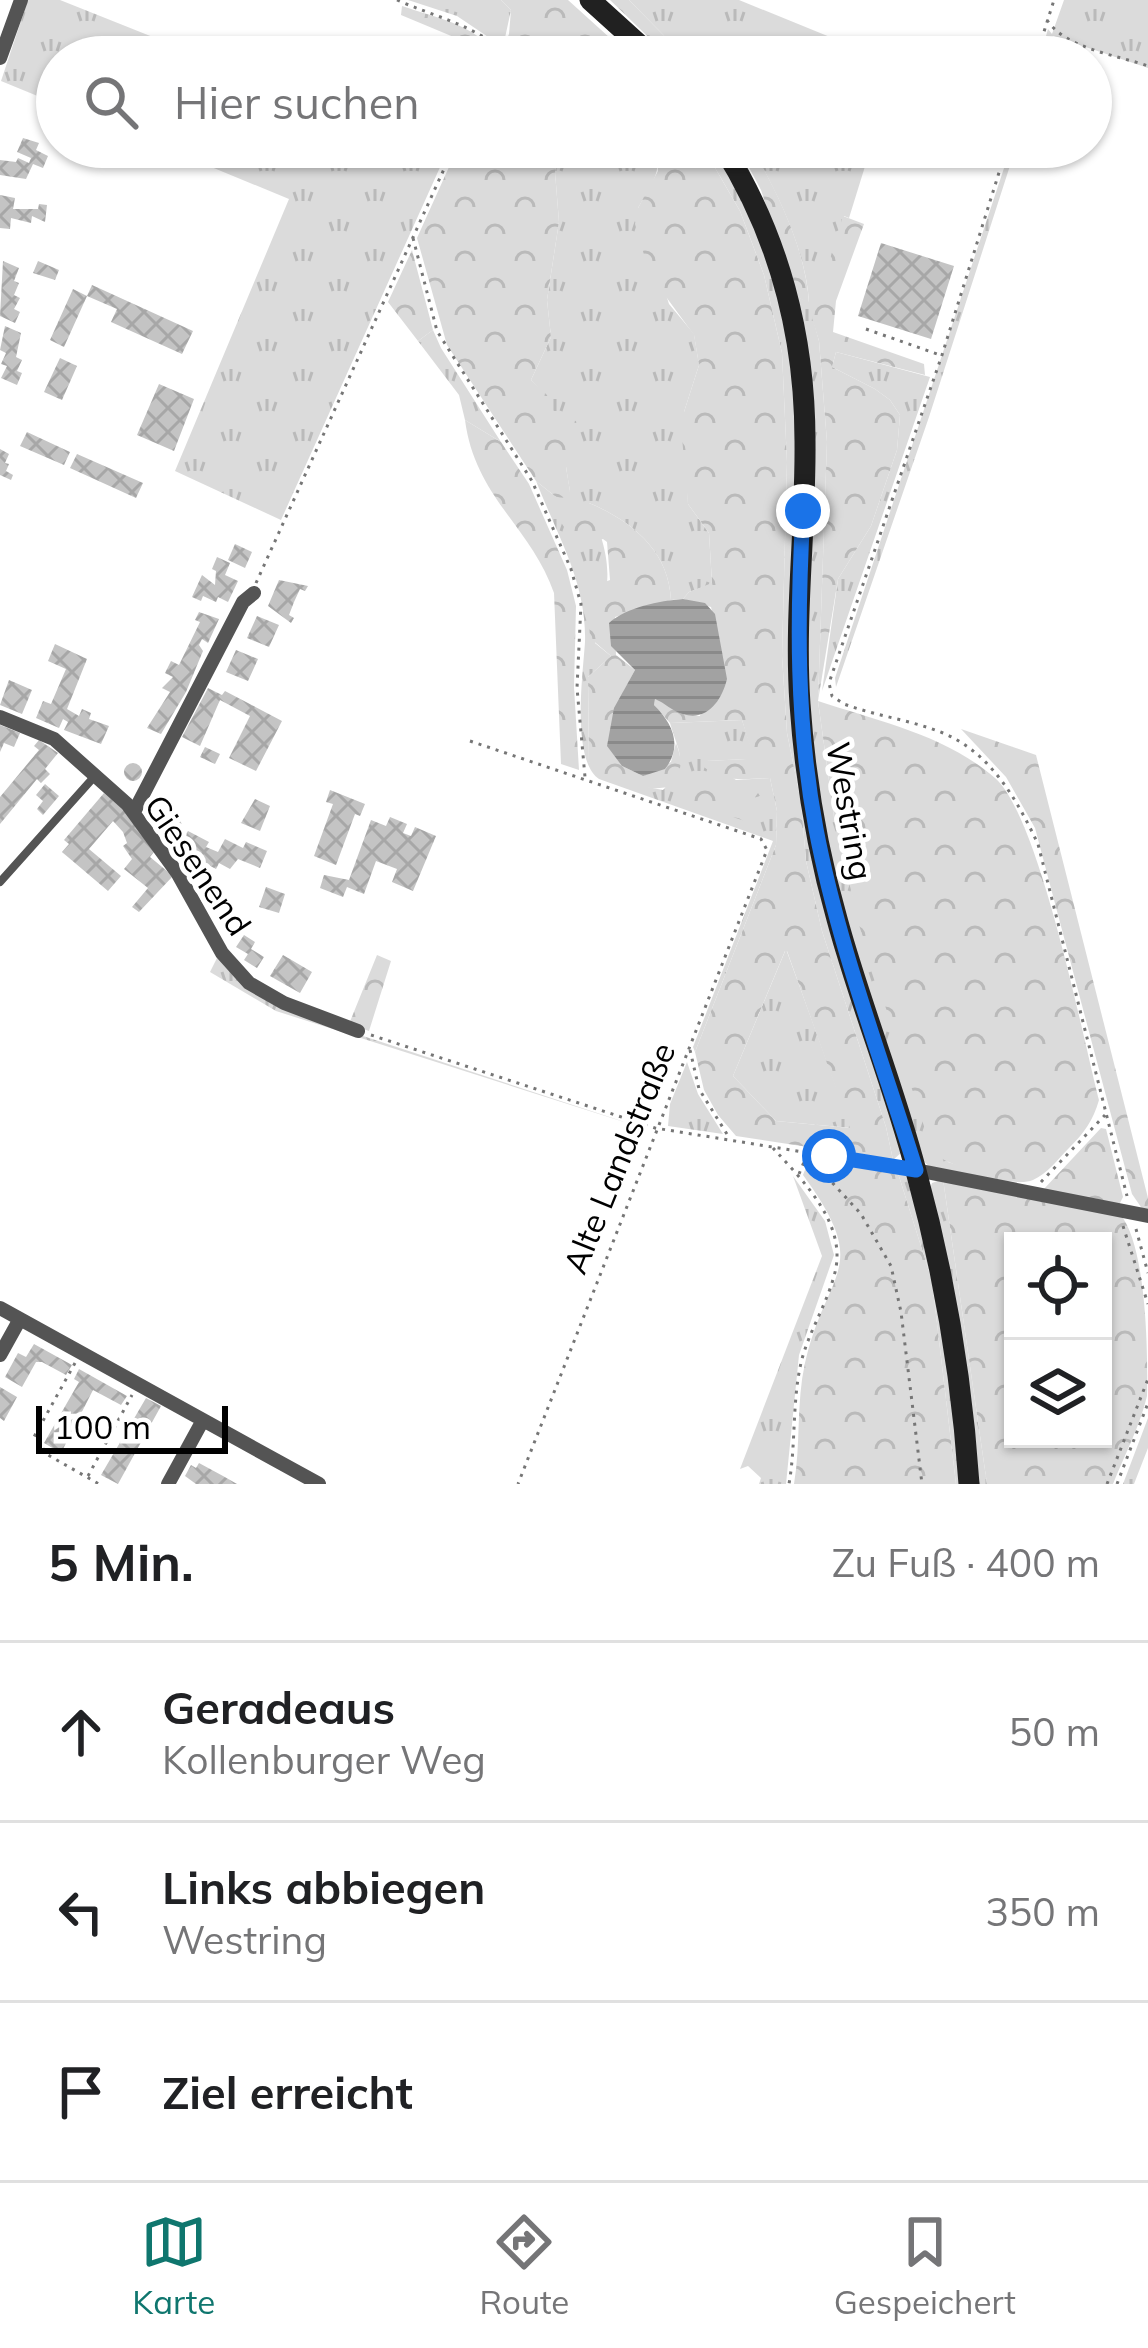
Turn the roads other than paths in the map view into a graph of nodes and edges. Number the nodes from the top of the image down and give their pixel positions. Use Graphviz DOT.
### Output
graph roads {
  1 [pos="21,0"];
  2 [pos="590,0"];
  3 [pos="630,36"];
  4 [pos="0,58"];
  5 [pos="734,168"];
  6 [pos="254,593"];
  7 [pos="0,717"];
  8 [pos="95,776"];
  9 [pos="134,812"];
  10 [pos="0,882"];
  11 [pos="358,1031"];
  12 [pos="916,1170"];
  13 [pos="1148,1216"];
  14 [pos="0,1308"];
  15 [pos="20,1318"];
  16 [pos="0,1354"];
  17 [pos="203,1420"];
  18 [pos="168,1484"];
  19 [pos="320,1484"];
  20 [pos="970,1484"];
  1 -- 4 [label="street"];
  2 -- 3 [label="main road"];
  5 -- 12 [label="main road, Westring"];
  6 -- 9 [label="street"];
  7 -- 8 [label="street, Giesenend"];
  8 -- 9 [label="street, Giesenend"];
  8 -- 10 [label="lane"];
  9 -- 11 [label="street, Giesenend"];
  12 -- 13 [label="street"];
  12 -- 20 [label="main road, Westring"];
  14 -- 15 [label="street"];
  15 -- 16 [label="street"];
  15 -- 17 [label="street"];
  17 -- 18 [label="street"];
  17 -- 19 [label="street"];
}
